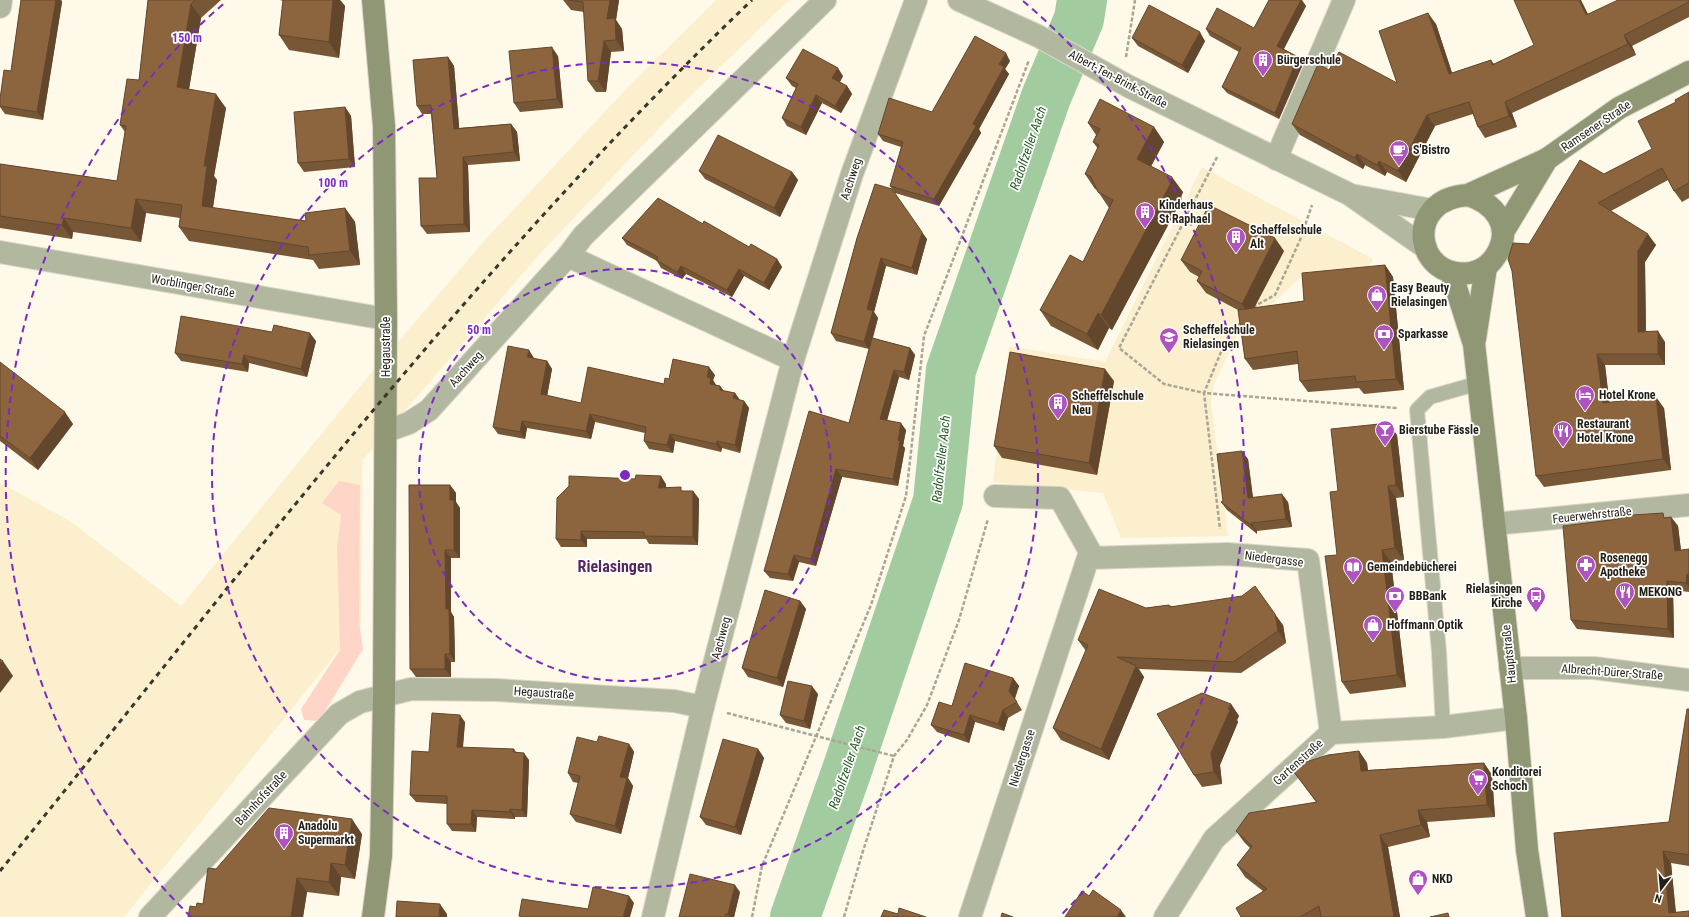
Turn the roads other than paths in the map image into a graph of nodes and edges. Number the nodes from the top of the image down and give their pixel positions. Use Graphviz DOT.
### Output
graph roads {
  1 [pos="1,0"];
  2 [pos="373,0"];
  3 [pos="825,0"];
  4 [pos="916,0"];
  5 [pos="959,0"];
  6 [pos="1344,0"];
  7 [pos="0,7"];
  8 [pos="1689,72"];
  9 [pos="1276,159"];
  10 [pos="1547,159"];
  11 [pos="1349,194"];
  12 [pos="1468,195"];
  13 [pos="1432,210"];
  14 [pos="1503,232"];
  15 [pos="1426,248"];
  16 [pos="0,252"];
  17 [pos="568,256"];
  18 [pos="1486,267"];
  19 [pos="1451,272"];
  20 [pos="386,319"];
  21 [pos="1474,344"];
  22 [pos="793,360"];
  23 [pos="1479,383"];
  24 [pos="387,431"];
  25 [pos="995,496"];
  26 [pos="1689,505"];
  27 [pos="1494,524"];
  28 [pos="1092,557"];
  29 [pos="1510,668"];
  30 [pos="1689,680"];
  31 [pos="384,694"];
  32 [pos="703,707"];
  33 [pos="1516,718"];
  34 [pos="1443,727"];
  35 [pos="1331,733"];
  36 [pos="150,917"];
  37 [pos="373,917"];
  38 [pos="653,917"];
  39 [pos="970,917"];
  40 [pos="1165,917"];
  41 [pos="1537,917"];
  1 -- 7 [label="street"];
  2 -- 20 [label="main road, Hegaustraße"];
  3 -- 17 [label="street, Aachweg"];
  4 -- 22 [label="street, Aachweg"];
  5 -- 9 [label="street, Albert-Ten-Brink-Straße"];
  6 -- 9 [label="street"];
  8 -- 10 [label="main road, Ramsener Straße"];
  9 -- 11 [label="street, Albert-Ten-Brink-Straße"];
  10 -- 12 [label="main road, Ramsener Straße"];
  10 -- 14 [label="main road, Ramsener Straße"];
  11 -- 13 [label="street, Albert-Ten-Brink-Straße"];
  11 -- 15 [label="street, Albert-Ten-Brink-Straße"];
  12 -- 13 [label="main road"];
  12 -- 14 [label="main road"];
  13 -- 15 [label="main road"];
  14 -- 18 [label="main road"];
  15 -- 19 [label="main road"];
  16 -- 20 [label="street, Worblinger Straße"];
  17 -- 22 [label="street"];
  17 -- 24 [label="street, Aachweg"];
  18 -- 19 [label="main road"];
  18 -- 21 [label="main road"];
  19 -- 21 [label="main road"];
  20 -- 24 [label="main road, Hegaustraße"];
  21 -- 23 [label="main road, Hauptstraße"];
  22 -- 32 [label="street, Aachweg"];
  23 -- 27 [label="main road, Hauptstraße"];
  23 -- 34 [label="lane"];
  24 -- 31 [label="main road, Hegaustraße"];
  25 -- 28 [label="street"];
  26 -- 27 [label="street, Feuerwehrstraße"];
  27 -- 29 [label="main road, Hauptstraße"];
  28 -- 35 [label="street, Niedergasse"];
  28 -- 39 [label="street, Niedergasse"];
  29 -- 30 [label="street, Albrecht-Dürer-Straße"];
  29 -- 33 [label="main road, Hauptstraße"];
  31 -- 32 [label="street, Hegaustraße"];
  31 -- 36 [label="street, Bahnhofstraße"];
  31 -- 37 [label="main road, Hegaustraße"];
  32 -- 38 [label="street, Aachweg"];
  33 -- 34 [label="street, Gartenstraße"];
  33 -- 41 [label="main road, Hauptstraße"];
  34 -- 35 [label="street, Gartenstraße"];
  35 -- 40 [label="street, Gartenstraße"];
}
